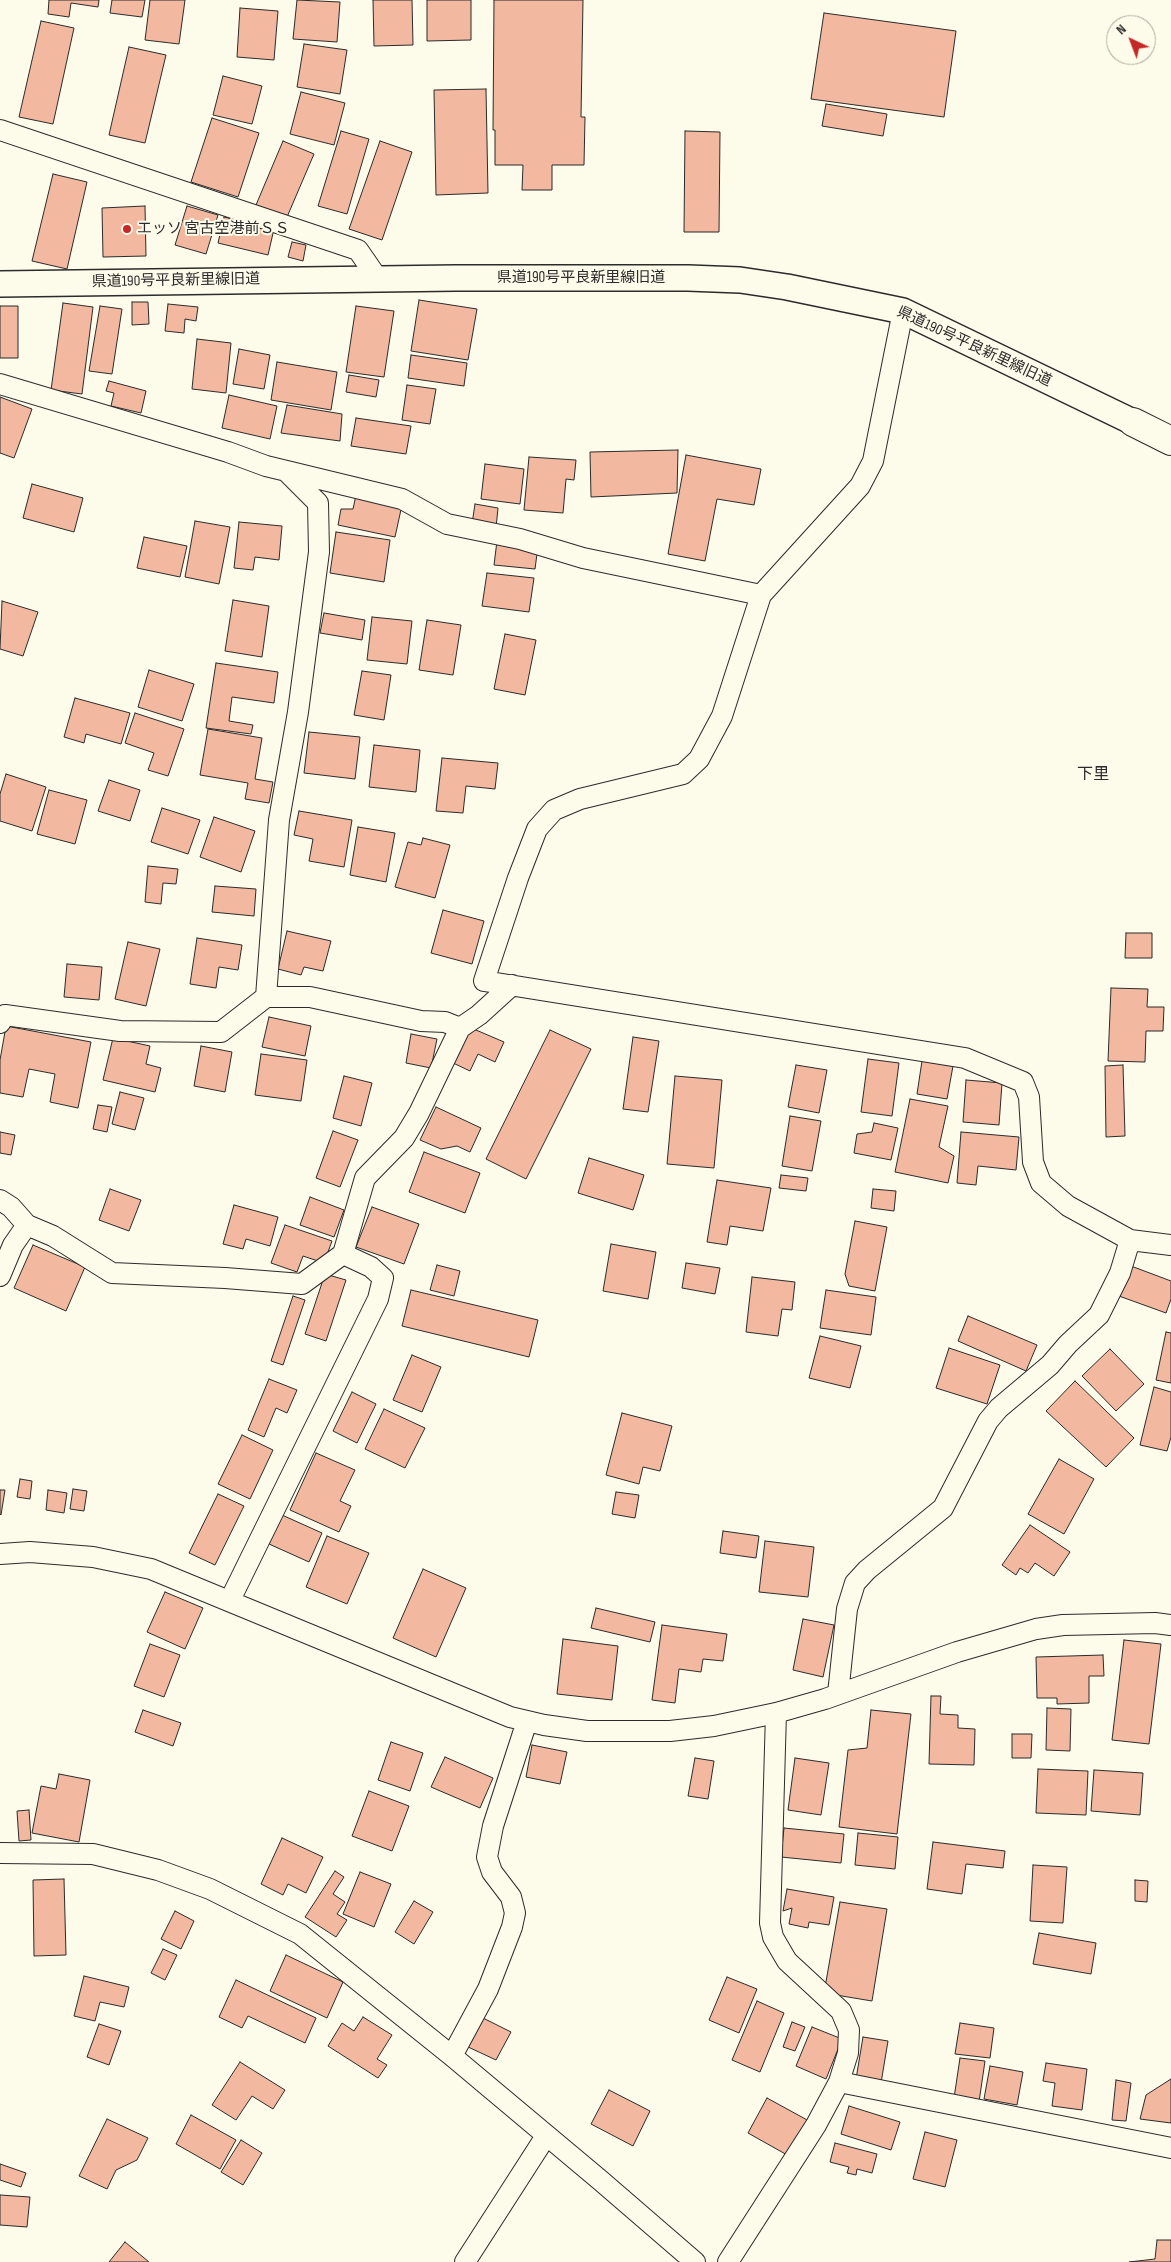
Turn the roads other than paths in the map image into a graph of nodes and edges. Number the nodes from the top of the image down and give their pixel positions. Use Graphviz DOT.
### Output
graph roads {
  1 [pos="0,130"];
  2 [pos="378,280"];
  3 [pos="0,284"];
  4 [pos="903,311"];
  5 [pos="0,384"];
  6 [pos="1133,422"];
  7 [pos="1171,441"];
  8 [pos="287,472"];
  9 [pos="761,595"];
  10 [pos="512,985"];
  11 [pos="266,997"];
  12 [pos="0,1023"];
  13 [pos="460,1028"];
  14 [pos="0,1200"];
  15 [pos="27,1225"];
  16 [pos="1130,1240"];
  17 [pos="1171,1245"];
  18 [pos="343,1254"];
  19 [pos="0,1276"];
  20 [pos="0,1554"];
  21 [pos="230,1600"];
  22 [pos="1171,1625"];
  23 [pos="838,1694"];
  24 [pos="776,1713"];
  25 [pos="527,1721"];
  26 [pos="0,1852"];
  27 [pos="452,2056"];
  28 [pos="839,2082"];
  29 [pos="546,2136"];
  30 [pos="1171,2148"];
  31 [pos="464,2262"];
  32 [pos="695,2262"];
  33 [pos="728,2262"];
  1 -- 2 [label="street"];
  2 -- 3 [label="street, 県道190号平良新里線旧道"];
  2 -- 4 [label="street, 県道190号平良新里線旧道"];
  4 -- 6 [label="street, 県道190号平良新里線旧道"];
  4 -- 9 [label="street"];
  5 -- 8 [label="street"];
  6 -- 7 [label="main road"];
  8 -- 9 [label="street"];
  8 -- 11 [label="street"];
  9 -- 10 [label="street"];
  10 -- 13 [label="street"];
  10 -- 16 [label="street"];
  11 -- 12 [label="street"];
  11 -- 13 [label="street"];
  13 -- 18 [label="street"];
  14 -- 15 [label="street"];
  15 -- 18 [label="street"];
  15 -- 19 [label="street"];
  16 -- 17 [label="street"];
  16 -- 23 [label="street"];
  18 -- 21 [label="street"];
  20 -- 21 [label="street"];
  21 -- 25 [label="street"];
  22 -- 23 [label="street"];
  23 -- 24 [label="street"];
  24 -- 25 [label="street"];
  24 -- 28 [label="street"];
  25 -- 27 [label="street"];
  26 -- 27 [label="street"];
  27 -- 29 [label="street"];
  28 -- 30 [label="street"];
  28 -- 33 [label="street"];
  29 -- 31 [label="street"];
  29 -- 32 [label="street"];
}
